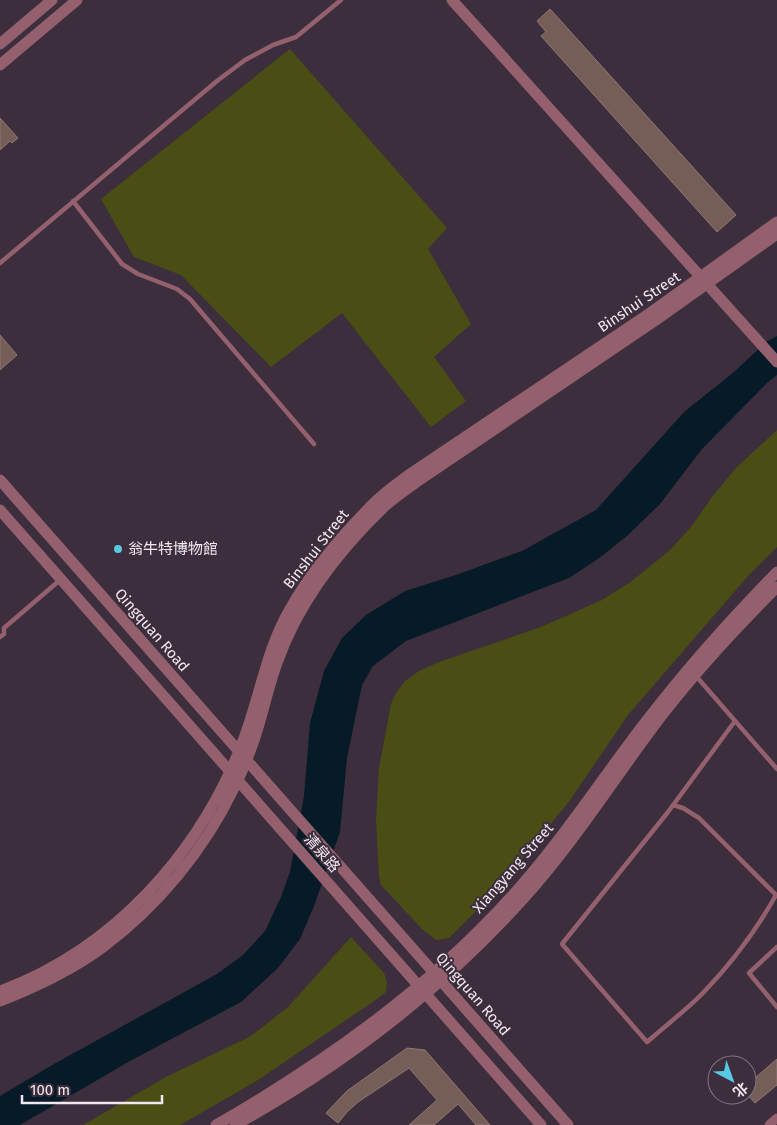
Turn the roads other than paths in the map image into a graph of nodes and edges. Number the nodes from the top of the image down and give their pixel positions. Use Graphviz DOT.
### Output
graph roads {
  1 [pos="52,0"];
  2 [pos="77,0"];
  3 [pos="341,0"];
  4 [pos="452,0"];
  5 [pos="0,44"];
  6 [pos="0,65"];
  7 [pos="73,201"];
  8 [pos="777,222"];
  9 [pos="777,234"];
  10 [pos="0,263"];
  11 [pos="704,281"];
  12 [pos="777,362"];
  13 [pos="314,444"];
  14 [pos="0,480"];
  15 [pos="0,510"];
  16 [pos="777,572"];
  17 [pos="61,579"];
  18 [pos="777,587"];
  19 [pos="2,628"];
  20 [pos="0,637"];
  21 [pos="696,675"];
  22 [pos="735,721"];
  23 [pos="243,755"];
  24 [pos="777,769"];
  25 [pos="234,776"];
  26 [pos="282,801"];
  27 [pos="673,805"];
  28 [pos="355,884"];
  29 [pos="777,948"];
  30 [pos="437,977"];
  31 [pos="422,989"];
  32 [pos="0,991"];
  33 [pos="0,1001"];
  34 [pos="777,1007"];
  35 [pos="777,1118"];
  36 [pos="216,1125"];
  37 [pos="235,1125"];
  38 [pos="542,1125"];
  39 [pos="568,1125"];
  40 [pos="769,1125"];
  1 -- 5 [label="street"];
  2 -- 6 [label="street"];
  3 -- 7 [label="lane"];
  4 -- 11 [label="street"];
  7 -- 10 [label="lane"];
  7 -- 13 [label="lane"];
  8 -- 11 [label="street, Binshui Street"];
  9 -- 11 [label="street, Binshui Street"];
  11 -- 12 [label="street"];
  11 -- 23 [label="street, Binshui Street"];
  14 -- 23 [label="street, Qingquan Road"];
  15 -- 17 [label="street"];
  16 -- 30 [label="street, Xiangyang Street"];
  17 -- 19 [label="lane"];
  17 -- 25 [label="street"];
  18 -- 21 [label="street, Xiangyang Street"];
  19 -- 20 [label="lane"];
  21 -- 22 [label="lane"];
  21 -- 30 [label="street, Xiangyang Street"];
  22 -- 24 [label="lane"];
  22 -- 27 [label="lane"];
  23 -- 25 [label="street, Binshui Street"];
  23 -- 26 [label="street, Qingquan Road"];
  25 -- 31 [label="street, 清泉路"];
  25 -- 32 [label="street, Binshui Street"];
  25 -- 33 [label="street, Binshui Street"];
  26 -- 28 [label="street, 清泉路"];
  27 -- 27 [label="lane"];
  28 -- 30 [label="street, Qingquan Road"];
  29 -- 34 [label="lane"];
  30 -- 31 [label="street, Xiangyang Street"];
  30 -- 39 [label="street, Qingquan Road"];
  31 -- 36 [label="street, Xiangyang Street"];
  31 -- 37 [label="street, Xiangyang Street"];
  31 -- 38 [label="street"];
  35 -- 40 [label="street"];
}
